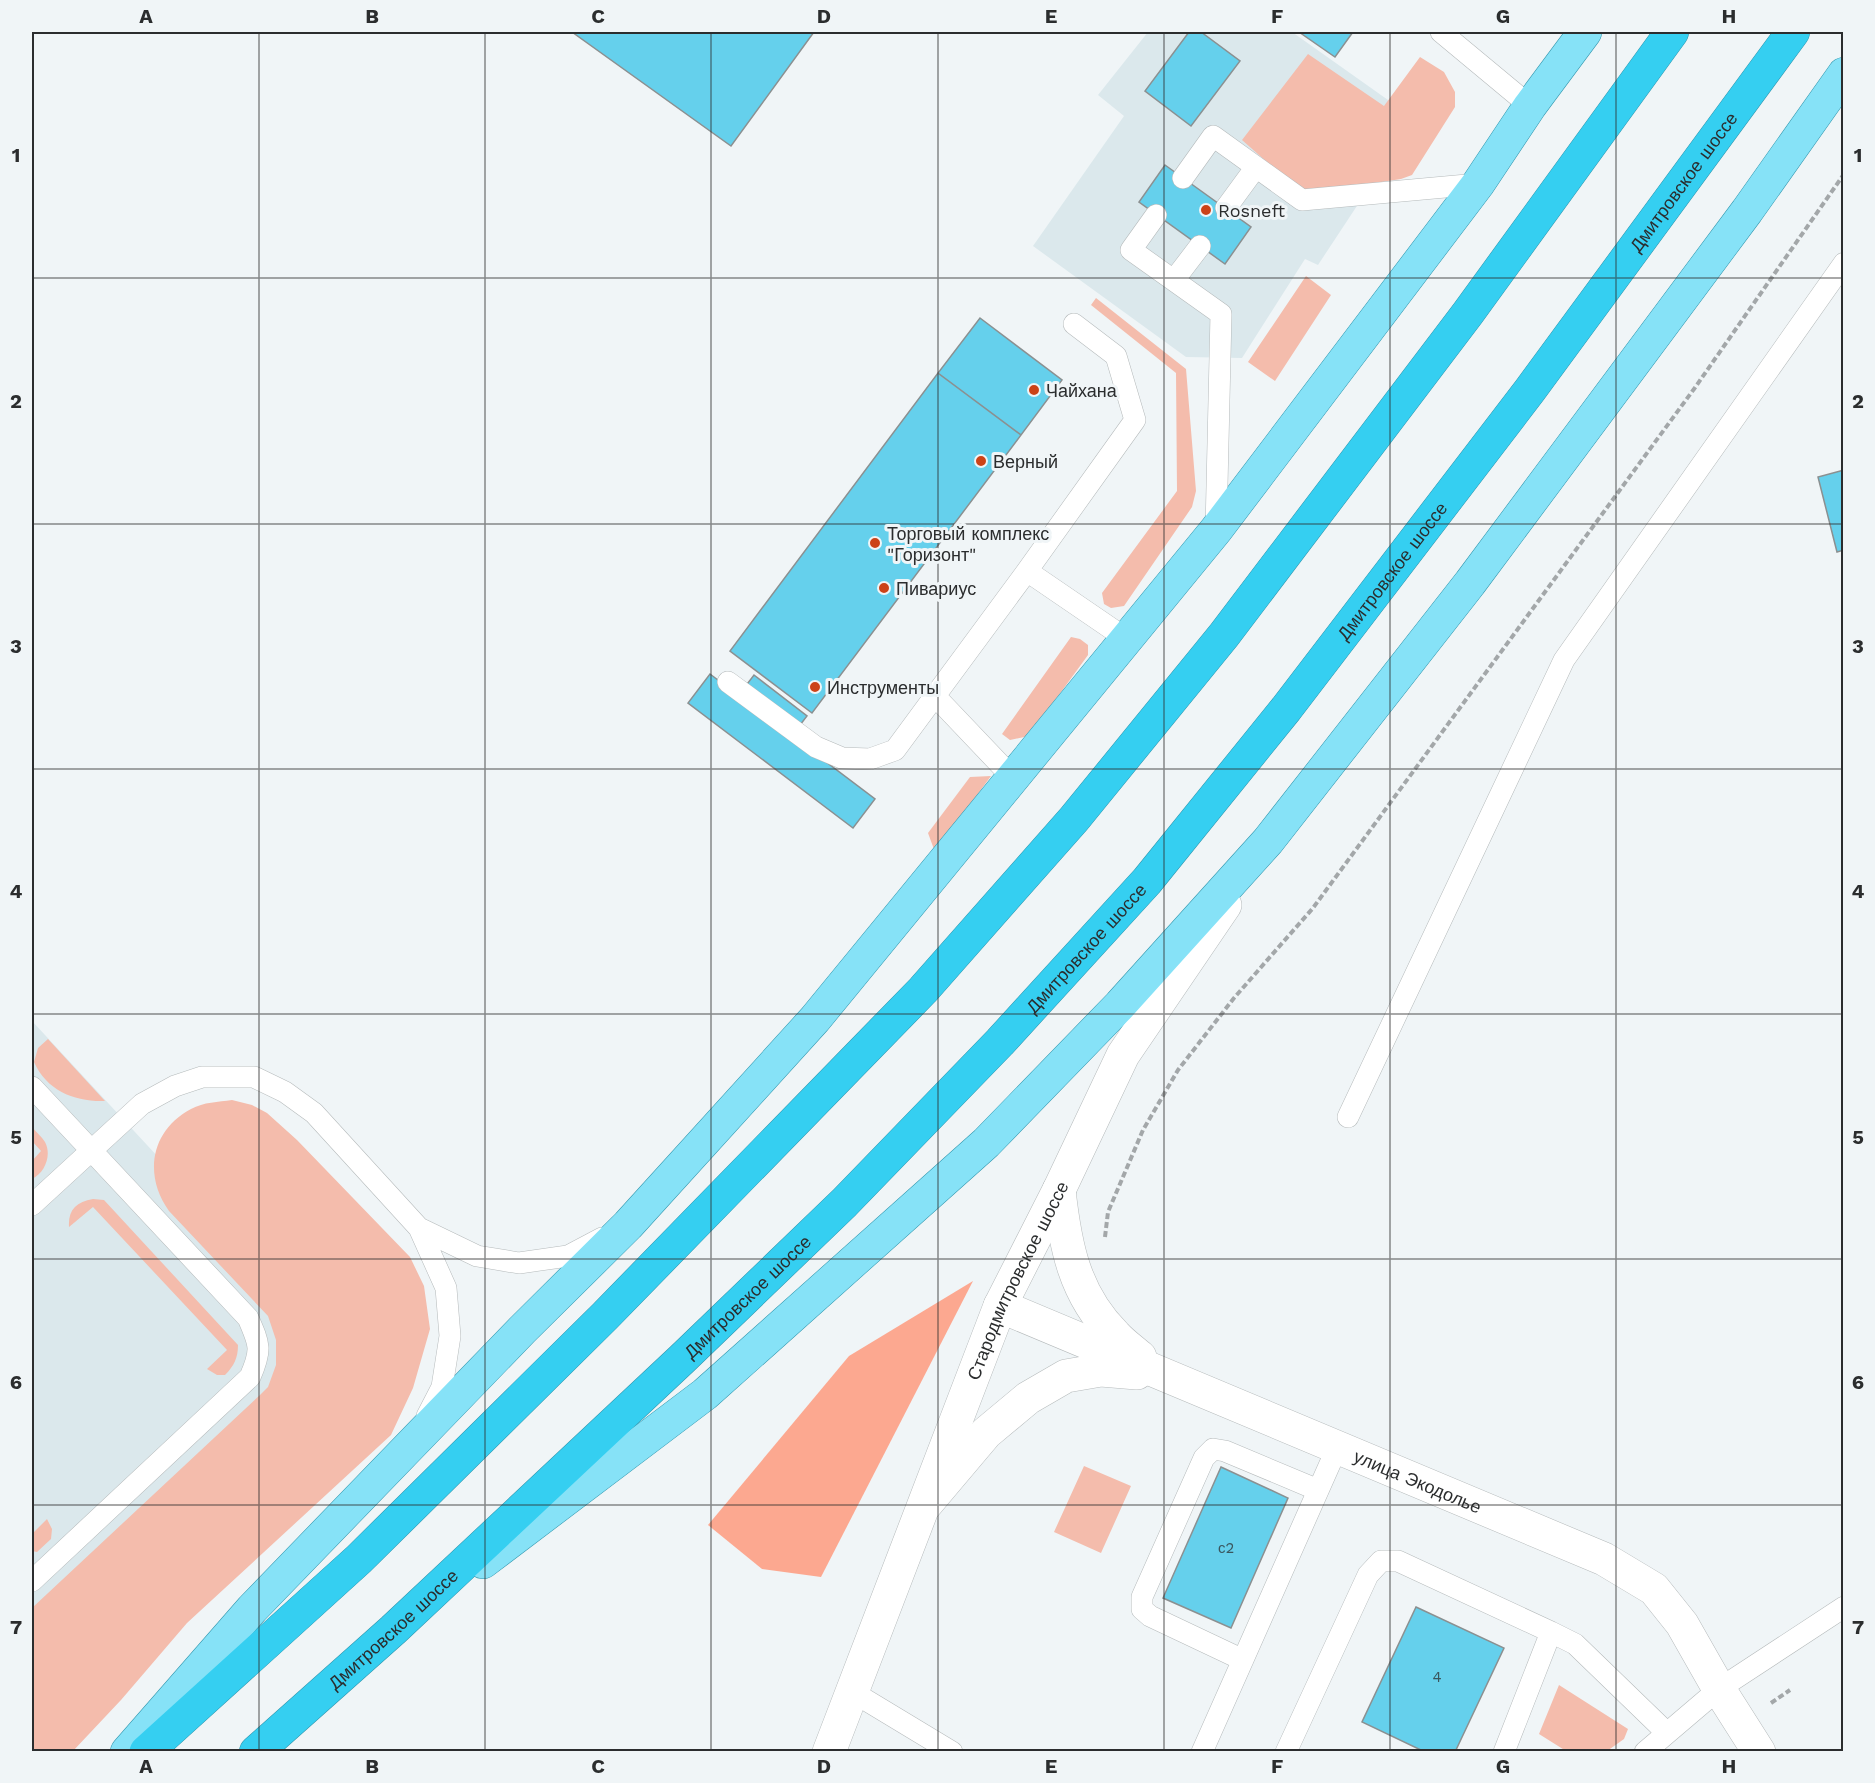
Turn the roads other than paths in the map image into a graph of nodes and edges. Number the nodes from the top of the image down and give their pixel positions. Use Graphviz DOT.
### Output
graph roads {
  1 [pos="1441,32"];
  2 [pos="1585,32"];
  3 [pos="1672,32"];
  4 [pos="1793,32"];
  5 [pos="1844,74"];
  6 [pos="1844,94"];
  7 [pos="1530,106"];
  8 [pos="1256,167"];
  9 [pos="1183,178"];
  10 [pos="1478,184"];
  11 [pos="1226,208"];
  12 [pos="1747,211"];
  13 [pos="1156,215"];
  14 [pos="1200,246"];
  15 [pos="1844,263"];
  16 [pos="1174,280"];
  17 [pos="1074,324"];
  18 [pos="1216,530"];
  19 [pos="1027,571"];
  20 [pos="1128,640"];
  21 [pos="728,682"];
  22 [pos="935,696"];
  23 [pos="1013,778"];
  24 [pos="1268,841"];
  25 [pos="32,1088"];
  26 [pos="1348,1117"];
  27 [pos="91,1150"];
  28 [pos="1059,1190"];
  29 [pos="32,1205"];
  30 [pos="628,1225"];
  31 [pos="419,1228"];
  32 [pos="1000,1306"];
  33 [pos="1162,1375"];
  34 [pos="417,1439"];
  35 [pos="1337,1448"];
  36 [pos="1318,1490"];
  37 [pos="921,1510"];
  38 [pos="32,1581"];
  39 [pos="1844,1607"];
  40 [pos="393,1630"];
  41 [pos="1551,1632"];
  42 [pos="1243,1659"];
  43 [pos="1719,1689"];
  44 [pos="851,1691"];
  45 [pos="1667,1733"];
  46 [pos="127,1752"];
  47 [pos="146,1752"];
  48 [pos="256,1752"];
  49 [pos="829,1752"];
  50 [pos="952,1752"];
  51 [pos="1202,1752"];
  52 [pos="1286,1752"];
  53 [pos="1504,1752"];
  54 [pos="1645,1752"];
  55 [pos="1759,1752"];
  1 -- 7 [label="lane"];
  2 -- 7 [label="main road"];
  3 -- 47 [label="highway"];
  4 -- 40 [label="highway, Дмитровское шоссе"];
  5 -- 12 [label="main road"];
  6 -- 12 [label="main road"];
  7 -- 10 [label="main road"];
  8 -- 9 [label="lane"];
  8 -- 10 [label="lane"];
  8 -- 11 [label="lane"];
  10 -- 18 [label="main road"];
  12 -- 24 [label="main road"];
  13 -- 16 [label="lane"];
  14 -- 16 [label="lane"];
  15 -- 26 [label="lane"];
  16 -- 18 [label="lane"];
  17 -- 19 [label="lane"];
  18 -- 20 [label="main road"];
  19 -- 20 [label="lane"];
  19 -- 22 [label="lane"];
  20 -- 23 [label="main road"];
  21 -- 22 [label="lane"];
  22 -- 23 [label="lane"];
  23 -- 30 [label="main road"];
  24 -- 28 [label="street, Стародмитровское шоссе"];
  24 -- 40 [label="main road"];
  25 -- 27 [label="lane"];
  27 -- 29 [label="lane"];
  27 -- 31 [label="lane"];
  27 -- 38 [label="lane"];
  28 -- 32 [label="street, Стародмитровское шоссе"];
  28 -- 33 [label="street"];
  30 -- 31 [label="lane"];
  30 -- 34 [label="main road"];
  31 -- 34 [label="lane"];
  32 -- 33 [label="street, улица Экодолье"];
  32 -- 37 [label="street, Стародмитровское шоссе"];
  33 -- 35 [label="street, улица Экодолье"];
  33 -- 37 [label="street"];
  34 -- 46 [label="main road"];
  35 -- 36 [label="lane"];
  35 -- 43 [label="street, улица Экодолье"];
  36 -- 42 [label="lane"];
  36 -- 42 [label="lane"];
  37 -- 44 [label="street, Стародмитровское шоссе"];
  39 -- 43 [label="lane"];
  40 -- 48 [label="highway, Дмитровское шоссе"];
  41 -- 45 [label="lane"];
  41 -- 52 [label="lane"];
  41 -- 53 [label="lane"];
  42 -- 51 [label="lane"];
  43 -- 45 [label="lane"];
  43 -- 55 [label="street, улица Экодолье"];
  44 -- 49 [label="street, Стародмитровское шоссе"];
  44 -- 50 [label="lane"];
  45 -- 54 [label="lane"];
}
